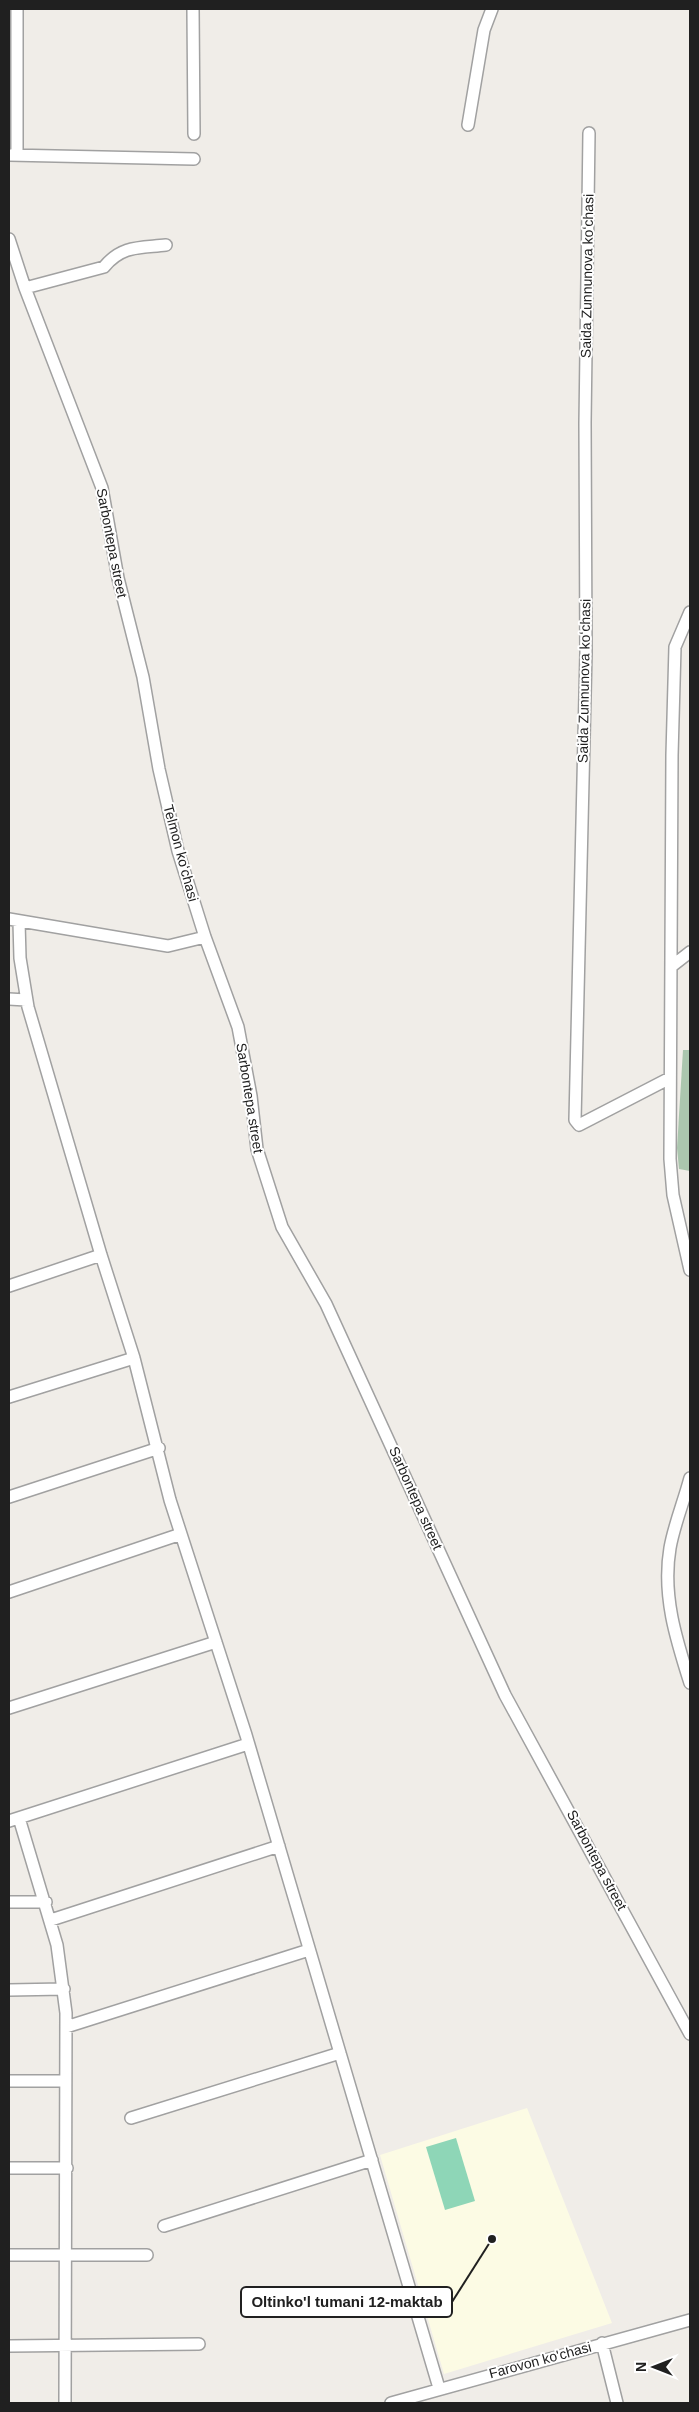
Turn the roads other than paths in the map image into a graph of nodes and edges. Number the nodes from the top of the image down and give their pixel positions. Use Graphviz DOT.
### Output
graph roads {
  1 [pos="17,9"];
  2 [pos="193,9"];
  3 [pos="492,9"];
  4 [pos="468,125"];
  5 [pos="589,133"];
  6 [pos="194,134"];
  7 [pos="13,155"];
  8 [pos="194,158"];
  9 [pos="9,239"];
  10 [pos="166,245"];
  11 [pos="25,288"];
  12 [pos="690,612"];
  13 [pos="160,769"];
  14 [pos="14,920"];
  15 [pos="205,937"];
  16 [pos="690,952"];
  17 [pos="672,966"];
  18 [pos="9,999"];
  19 [pos="26,1000"];
  20 [pos="670,1078"];
  21 [pos="101,1255"];
  22 [pos="690,1270"];
  23 [pos="9,1286"];
  24 [pos="134,1358"];
  25 [pos="9,1397"];
  26 [pos="159,1448"];
  27 [pos="690,1478"];
  28 [pos="9,1497"];
  29 [pos="181,1534"];
  30 [pos="9,1592"];
  31 [pos="216,1642"];
  32 [pos="690,1683"];
  33 [pos="9,1708"];
  34 [pos="248,1744"];
  35 [pos="14,1819"];
  36 [pos="279,1846"];
  37 [pos="9,1902"];
  38 [pos="46,1902"];
  39 [pos="50,1920"];
  40 [pos="309,1950"];
  41 [pos="64,1989"];
  42 [pos="9,1990"];
  43 [pos="685,2014"];
  44 [pos="66,2027"];
  45 [pos="690,2034"];
  46 [pos="340,2053"];
  47 [pos="9,2081"];
  48 [pos="65,2081"];
  49 [pos="131,2118"];
  50 [pos="372,2160"];
  51 [pos="9,2168"];
  52 [pos="67,2168"];
  53 [pos="164,2226"];
  54 [pos="147,2254"];
  55 [pos="9,2255"];
  56 [pos="65,2255"];
  57 [pos="690,2320"];
  58 [pos="199,2344"];
  59 [pos="602,2344"];
  60 [pos="9,2346"];
  61 [pos="66,2347"];
  62 [pos="433,2394"];
  63 [pos="66,2403"];
  64 [pos="391,2403"];
  65 [pos="617,2403"];
  1 -- 7 [label="street"];
  2 -- 6 [label="street"];
  3 -- 4 [label="street"];
  5 -- 20 [label="street, Saida Zunnunova koʻchasi"];
  7 -- 8 [label="street"];
  9 -- 11 [label="street, Sarbontepa street"];
  10 -- 11 [label="street"];
  11 -- 13 [label="street, Sarbontepa street"];
  12 -- 17 [label="street"];
  13 -- 15 [label="street, Telmon koʻchasi"];
  14 -- 15 [label="street"];
  14 -- 19 [label="street"];
  15 -- 43 [label="street, Sarbontepa street"];
  16 -- 17 [label="street"];
  17 -- 20 [label="street"];
  18 -- 19 [label="street"];
  19 -- 21 [label="street"];
  20 -- 22 [label="street"];
  21 -- 23 [label="street"];
  21 -- 24 [label="street"];
  24 -- 25 [label="street"];
  24 -- 26 [label="street"];
  26 -- 28 [label="street"];
  26 -- 29 [label="street"];
  27 -- 32 [label="street"];
  29 -- 30 [label="street"];
  29 -- 31 [label="street"];
  31 -- 33 [label="street"];
  31 -- 34 [label="street"];
  34 -- 35 [label="street"];
  34 -- 36 [label="street"];
  35 -- 38 [label="street"];
  36 -- 39 [label="street"];
  36 -- 40 [label="street"];
  37 -- 38 [label="street"];
  38 -- 39 [label="street"];
  39 -- 41 [label="street"];
  40 -- 44 [label="street"];
  40 -- 46 [label="street"];
  41 -- 42 [label="street"];
  41 -- 44 [label="street"];
  43 -- 45 [label="street, Sarbontepa street"];
  44 -- 48 [label="street"];
  46 -- 49 [label="street"];
  46 -- 50 [label="street"];
  47 -- 48 [label="street"];
  48 -- 52 [label="street"];
  50 -- 53 [label="street"];
  50 -- 62 [label="street"];
  51 -- 52 [label="street"];
  52 -- 56 [label="street"];
  54 -- 56 [label="street"];
  55 -- 56 [label="street"];
  56 -- 61 [label="street"];
  57 -- 59 [label="street, Farovon ko'chasi"];
  58 -- 61 [label="street"];
  59 -- 62 [label="street, Farovon ko'chasi"];
  59 -- 65 [label="street"];
  60 -- 61 [label="street"];
  61 -- 63 [label="street"];
  62 -- 64 [label="street, Farovon ko'chasi"];
}
